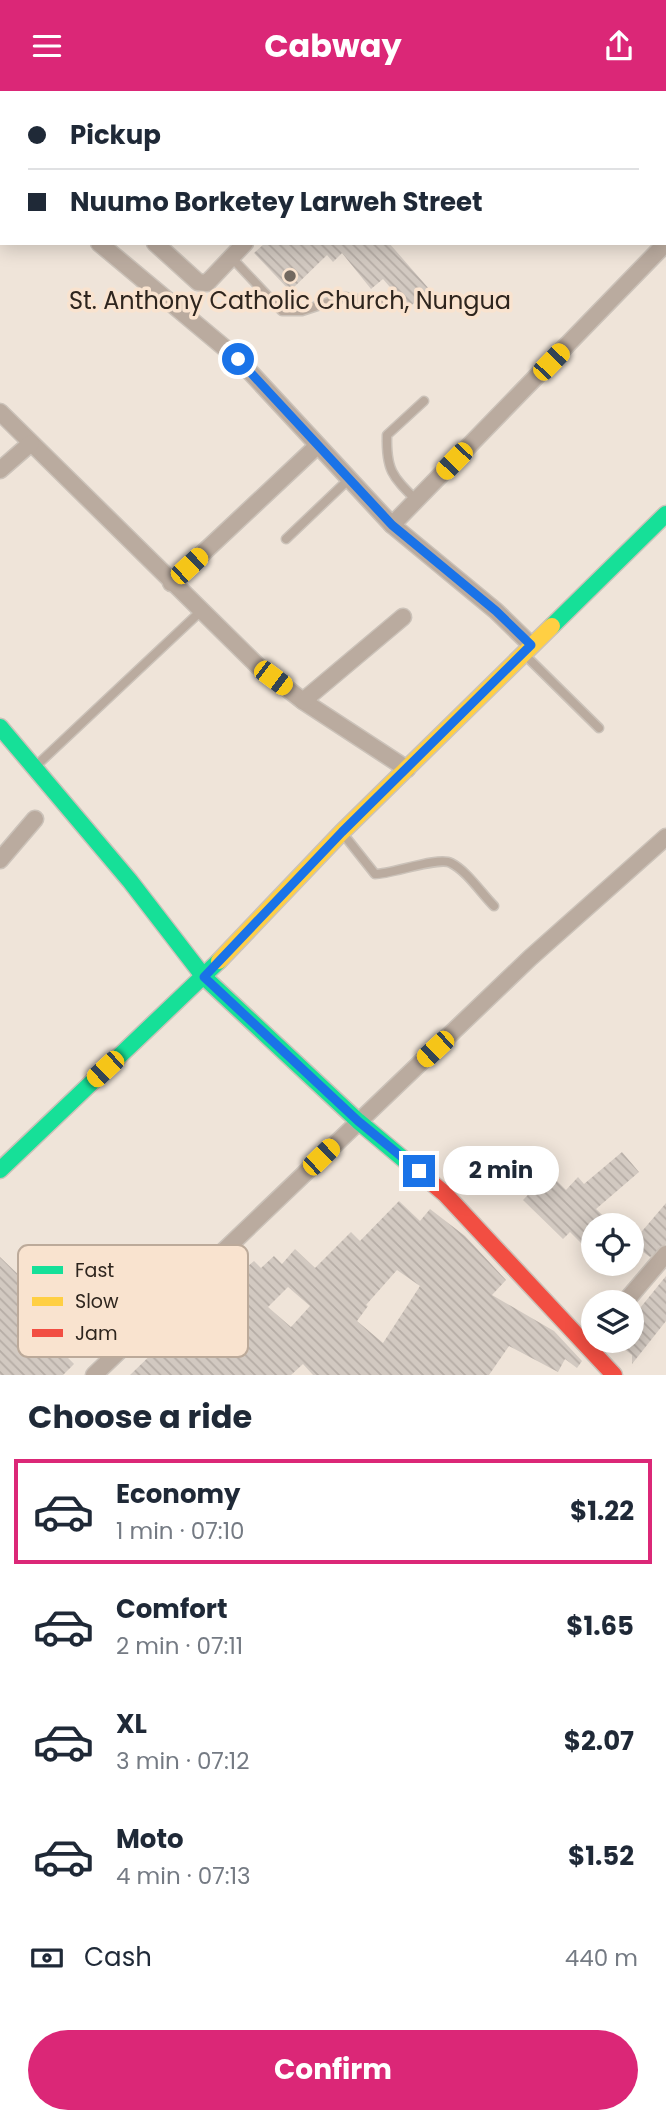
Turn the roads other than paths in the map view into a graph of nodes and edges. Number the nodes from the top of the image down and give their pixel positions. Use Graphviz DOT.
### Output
graph roads {
  1 [pos="101,245"];
  2 [pos="157,245"];
  3 [pos="243,245"];
  4 [pos="664,245"];
  5 [pos="232,258"];
  6 [pos="389,305"];
  7 [pos="424,401"];
  8 [pos="0,412"];
  9 [pos="31,443"];
  10 [pos="316,447"];
  11 [pos="0,470"];
  12 [pos="348,480"];
  13 [pos="416,500"];
  14 [pos="666,514"];
  15 [pos="392,525"];
  16 [pos="286,539"];
  17 [pos="171,583"];
  18 [pos="201,611"];
  19 [pos="403,617"];
  20 [pos="527,649"];
  21 [pos="303,701"];
  22 [pos="0,727"];
  23 [pos="599,728"];
  24 [pos="14,743"];
  25 [pos="0,753"];
  26 [pos="35,768"];
  27 [pos="407,769"];
  28 [pos="35,819"];
  29 [pos="342,832"];
  30 [pos="666,837"];
  31 [pos="0,860"];
  32 [pos="494,906"];
  33 [pos="204,977"];
  34 [pos="358,1121"];
  35 [pos="0,1170"];
  36 [pos="229,1245"];
  37 [pos="666,1254"];
  38 [pos="635,1290"];
  39 [pos="581,1332"];
  40 [pos="599,1353"];
  41 [pos="113,1357"];
  42 [pos="94,1375"];
  43 [pos="614,1375"];
  1 -- 10 [label="street"];
  2 -- 5 [label="street"];
  3 -- 5 [label="street"];
  4 -- 13 [label="street"];
  5 -- 6 [label="lane"];
  7 -- 13 [label="lane"];
  8 -- 9 [label="street"];
  9 -- 11 [label="street"];
  9 -- 17 [label="street"];
  10 -- 12 [label="street"];
  10 -- 17 [label="street"];
  12 -- 15 [label="street"];
  12 -- 16 [label="lane"];
  13 -- 15 [label="street"];
  14 -- 20 [label="street"];
  15 -- 20 [label="street"];
  17 -- 18 [label="street"];
  18 -- 21 [label="street"];
  18 -- 26 [label="lane"];
  19 -- 21 [label="street"];
  20 -- 23 [label="lane"];
  20 -- 27 [label="street"];
  21 -- 27 [label="street"];
  22 -- 24 [label="street"];
  24 -- 25 [label="street"];
  24 -- 26 [label="street"];
  26 -- 33 [label="street"];
  27 -- 29 [label="street"];
  28 -- 31 [label="street"];
  29 -- 32 [label="lane"];
  29 -- 33 [label="street"];
  30 -- 34 [label="street"];
  33 -- 34 [label="street"];
  33 -- 35 [label="street"];
  34 -- 36 [label="street"];
  34 -- 39 [label="street"];
  37 -- 38 [label="street"];
  40 -- 43 [label="street"];
  41 -- 42 [label="street"];
}
